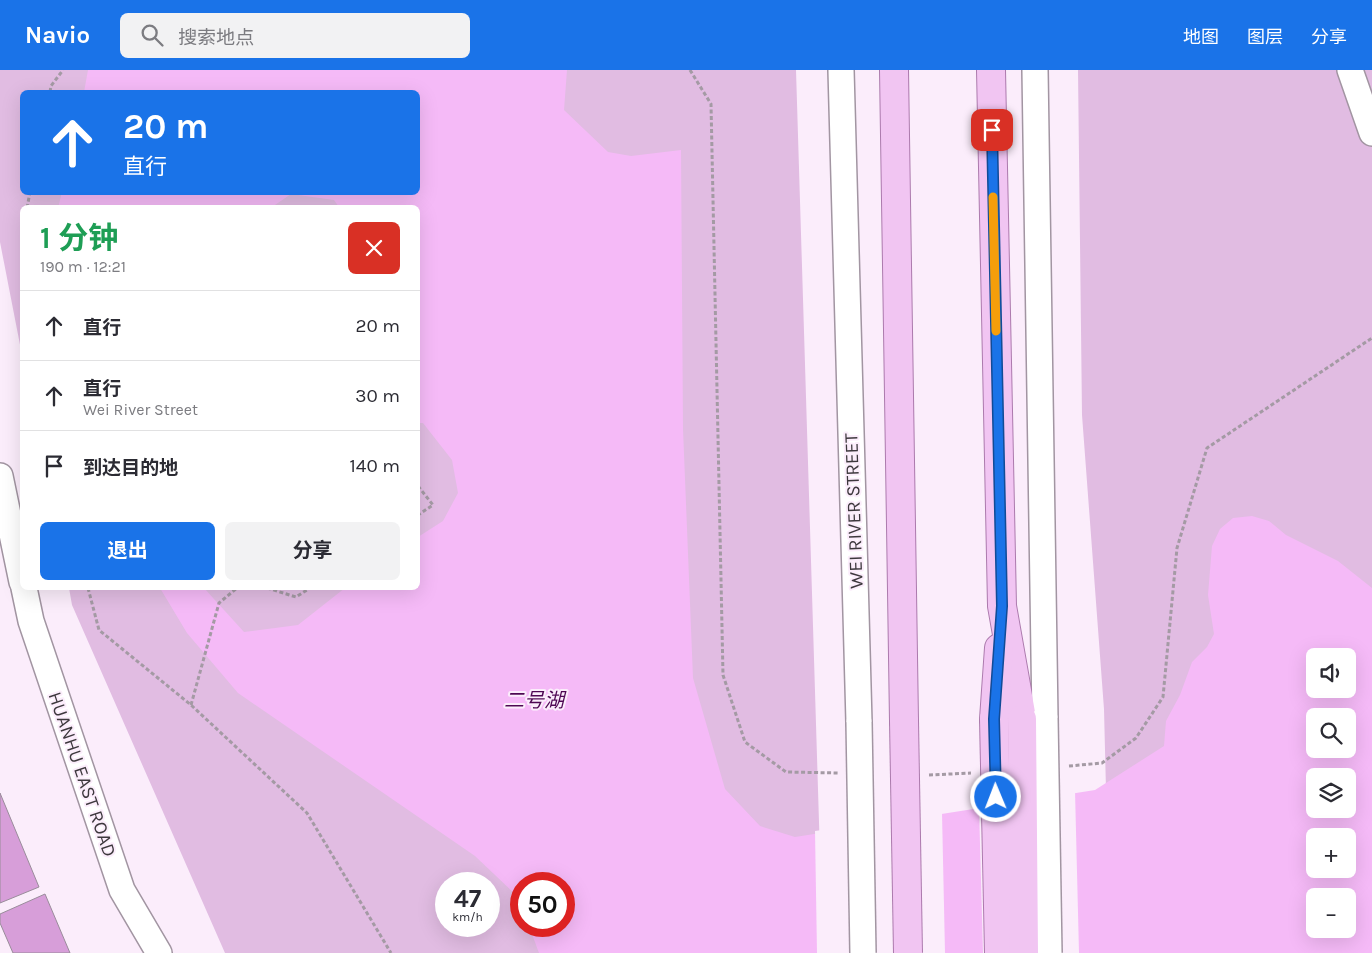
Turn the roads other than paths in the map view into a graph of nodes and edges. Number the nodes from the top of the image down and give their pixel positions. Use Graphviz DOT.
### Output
graph roads {
  1 [pos="841,70"];
  2 [pos="894,70"];
  3 [pos="991,70"];
  4 [pos="1035,70"];
  5 [pos="1350,70"];
  6 [pos="1372,133"];
  7 [pos="0,476"];
  8 [pos="20,572"];
  9 [pos="24,590"];
  10 [pos="1002,606"];
  11 [pos="1034,718"];
  12 [pos="159,953"];
  13 [pos="863,953"];
  14 [pos="908,953"];
  15 [pos="999,953"];
  16 [pos="1024,953"];
  17 [pos="1049,953"];
  1 -- 13 [label="street, WEI RIVER STREET, bridge"];
  2 -- 14 [label="main road, bridge"];
  3 -- 10 [label="main road"];
  4 -- 11 [label="street"];
  5 -- 6 [label="street"];
  7 -- 8 [label="street"];
  9 -- 12 [label="street, HUANHU EAST ROAD"];
  10 -- 11 [label="main road"];
  10 -- 15 [label="main road, bridge"];
  11 -- 16 [label="main road, bridge"];
  11 -- 17 [label="street, bridge"];
}
